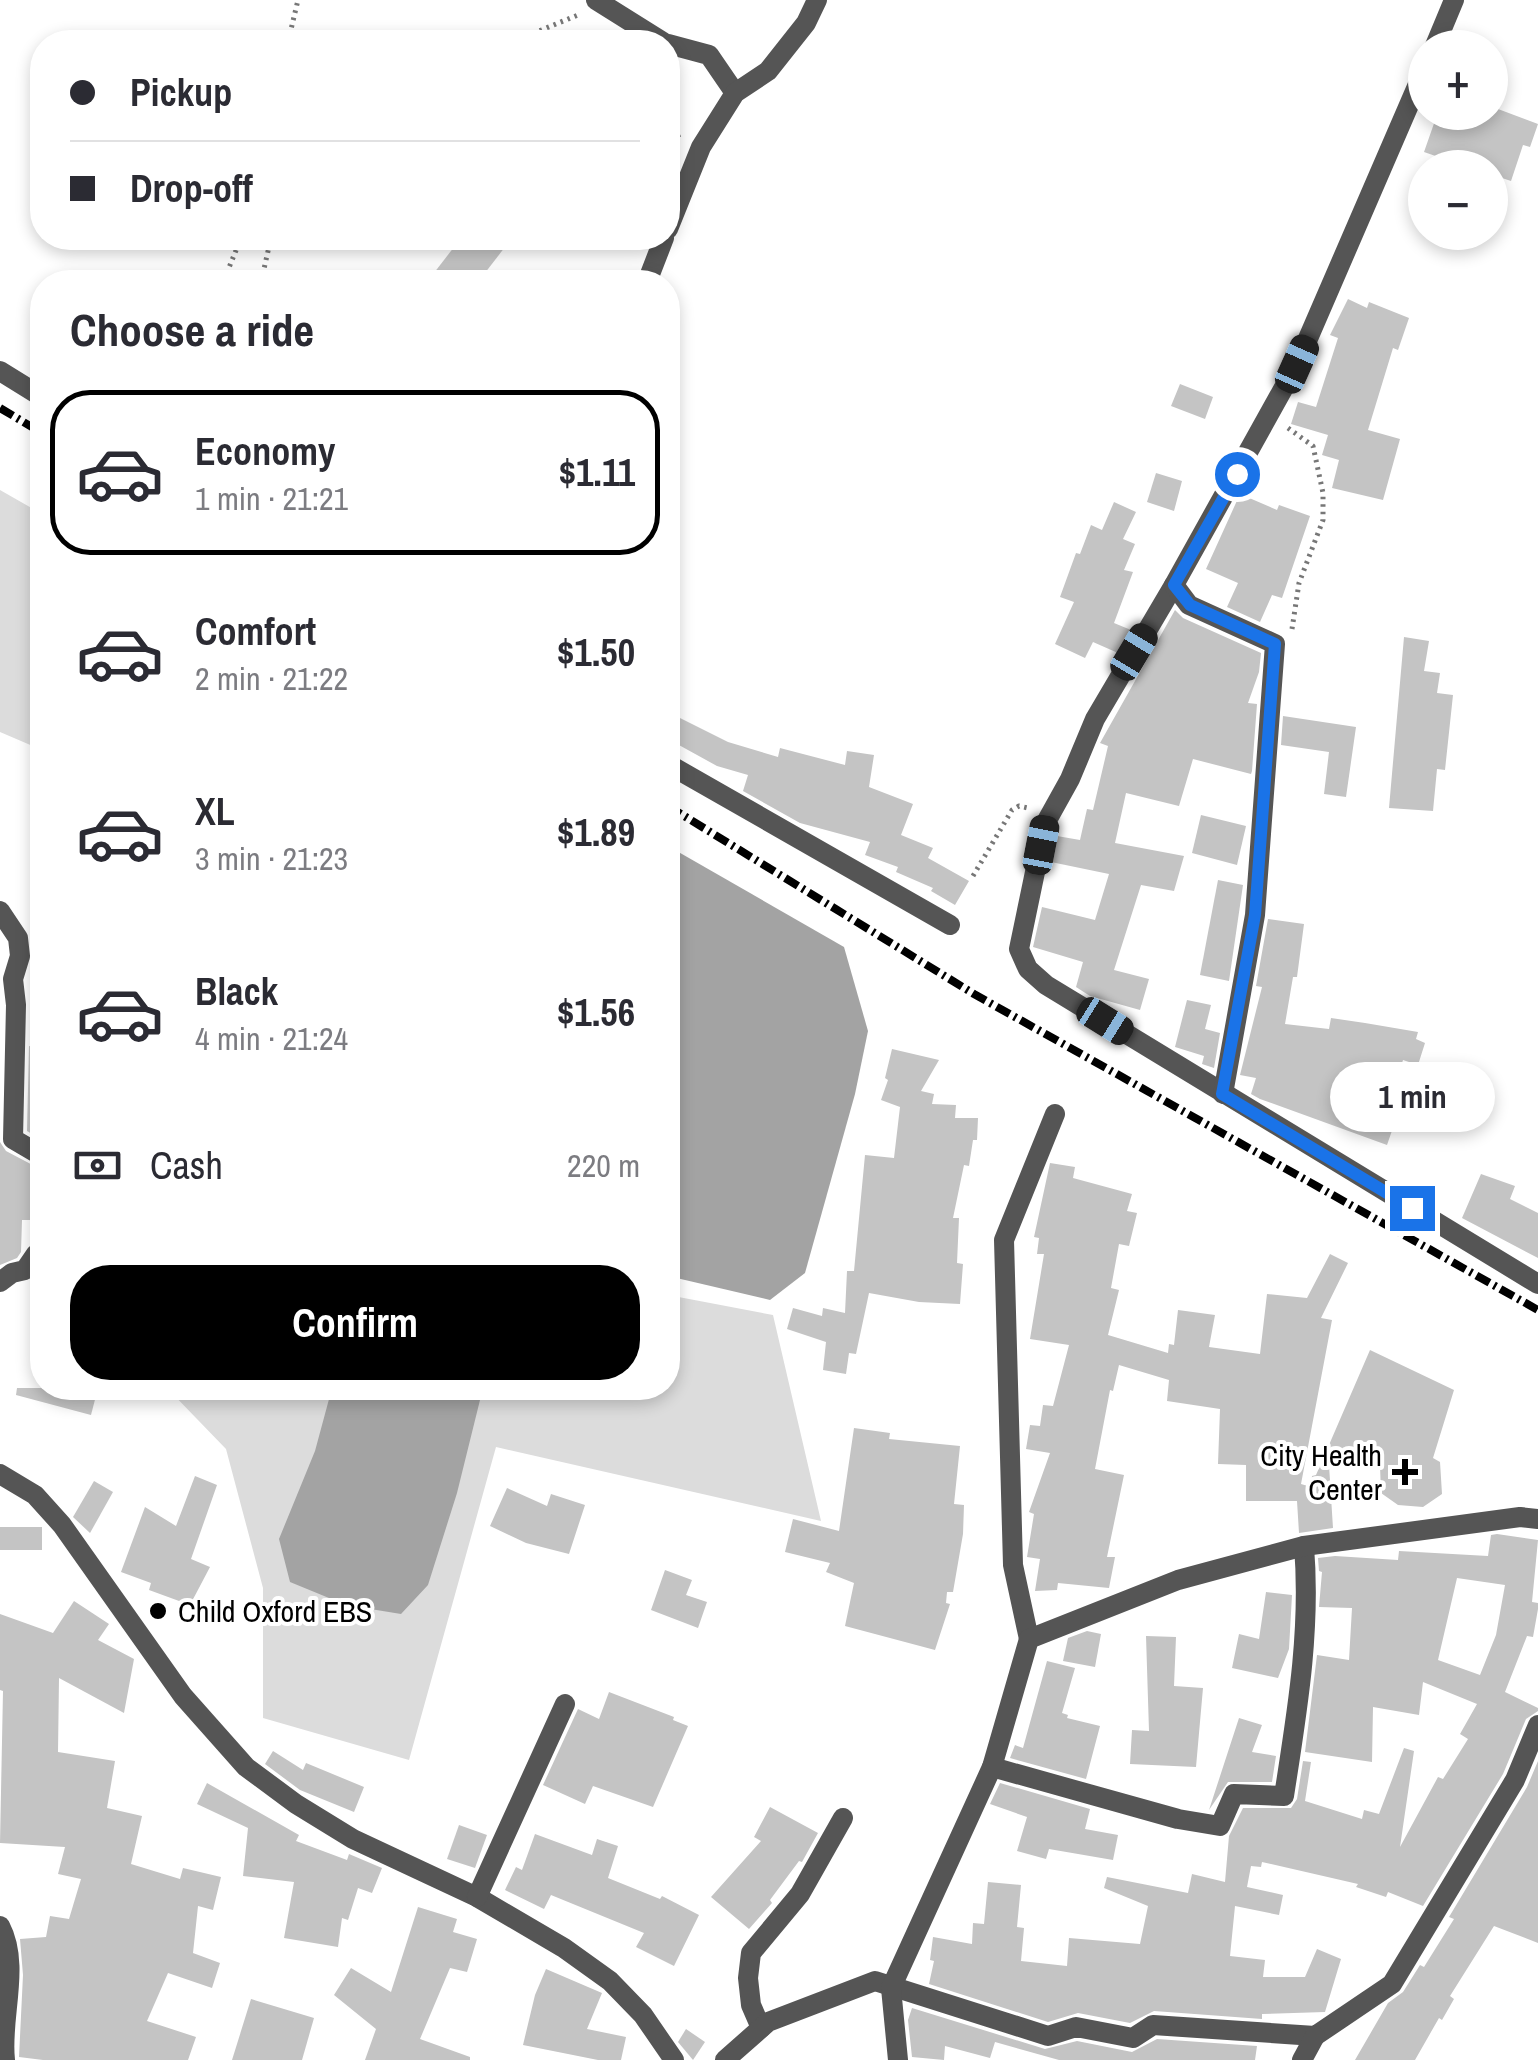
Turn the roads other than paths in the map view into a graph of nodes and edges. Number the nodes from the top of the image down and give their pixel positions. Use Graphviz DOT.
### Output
graph roads {
  1 [pos="817,0"];
  2 [pos="1454,0"];
  3 [pos="598,1"];
  4 [pos="644,30"];
  5 [pos="1442,30"];
  6 [pos="680,47"];
  7 [pos="735,94"];
  8 [pos="1408,107"];
  9 [pos="680,200"];
  10 [pos="0,371"];
  11 [pos="30,389"];
  12 [pos="1174,585"];
  13 [pos="680,771"];
  14 [pos="0,911"];
  15 [pos="950,925"];
  16 [pos="1222,1094"];
  17 [pos="1055,1114"];
  18 [pos="30,1149"];
  19 [pos="30,1263"];
  20 [pos="0,1282"];
  21 [pos="1538,1284"];
  22 [pos="0,1474"];
  23 [pos="1538,1520"];
  24 [pos="1304,1546"];
  25 [pos="1029,1639"];
  26 [pos="565,1704"];
  27 [pos="1538,1724"];
  28 [pos="992,1767"];
  29 [pos="842,1818"];
  30 [pos="477,1897"];
  31 [pos="0,1926"];
  32 [pos="891,1988"];
  33 [pos="762,2028"];
  34 [pos="1315,2036"];
  35 [pos="5,2060"];
  36 [pos="674,2060"];
  37 [pos="725,2060"];
  38 [pos="898,2060"];
  39 [pos="1302,2060"];
  1 -- 7 [label="street"];
  2 -- 5 [label="street"];
  3 -- 4 [label="street"];
  6 -- 7 [label="street"];
  7 -- 9 [label="street"];
  8 -- 12 [label="street"];
  10 -- 11 [label="street"];
  12 -- 16 [label="street"];
  12 -- 16 [label="street"];
  13 -- 15 [label="street"];
  14 -- 18 [label="street"];
  16 -- 21 [label="street"];
  17 -- 25 [label="street"];
  19 -- 20 [label="street"];
  22 -- 30 [label="street"];
  23 -- 24 [label="street"];
  24 -- 25 [label="street"];
  24 -- 28 [label="street"];
  25 -- 28 [label="street"];
  26 -- 30 [label="street"];
  27 -- 34 [label="street"];
  28 -- 32 [label="street"];
  29 -- 33 [label="street"];
  30 -- 36 [label="street"];
  31 -- 35 [label="street"];
  32 -- 33 [label="street"];
  32 -- 34 [label="street"];
  32 -- 38 [label="street"];
  33 -- 37 [label="street"];
  34 -- 39 [label="street"];
}
